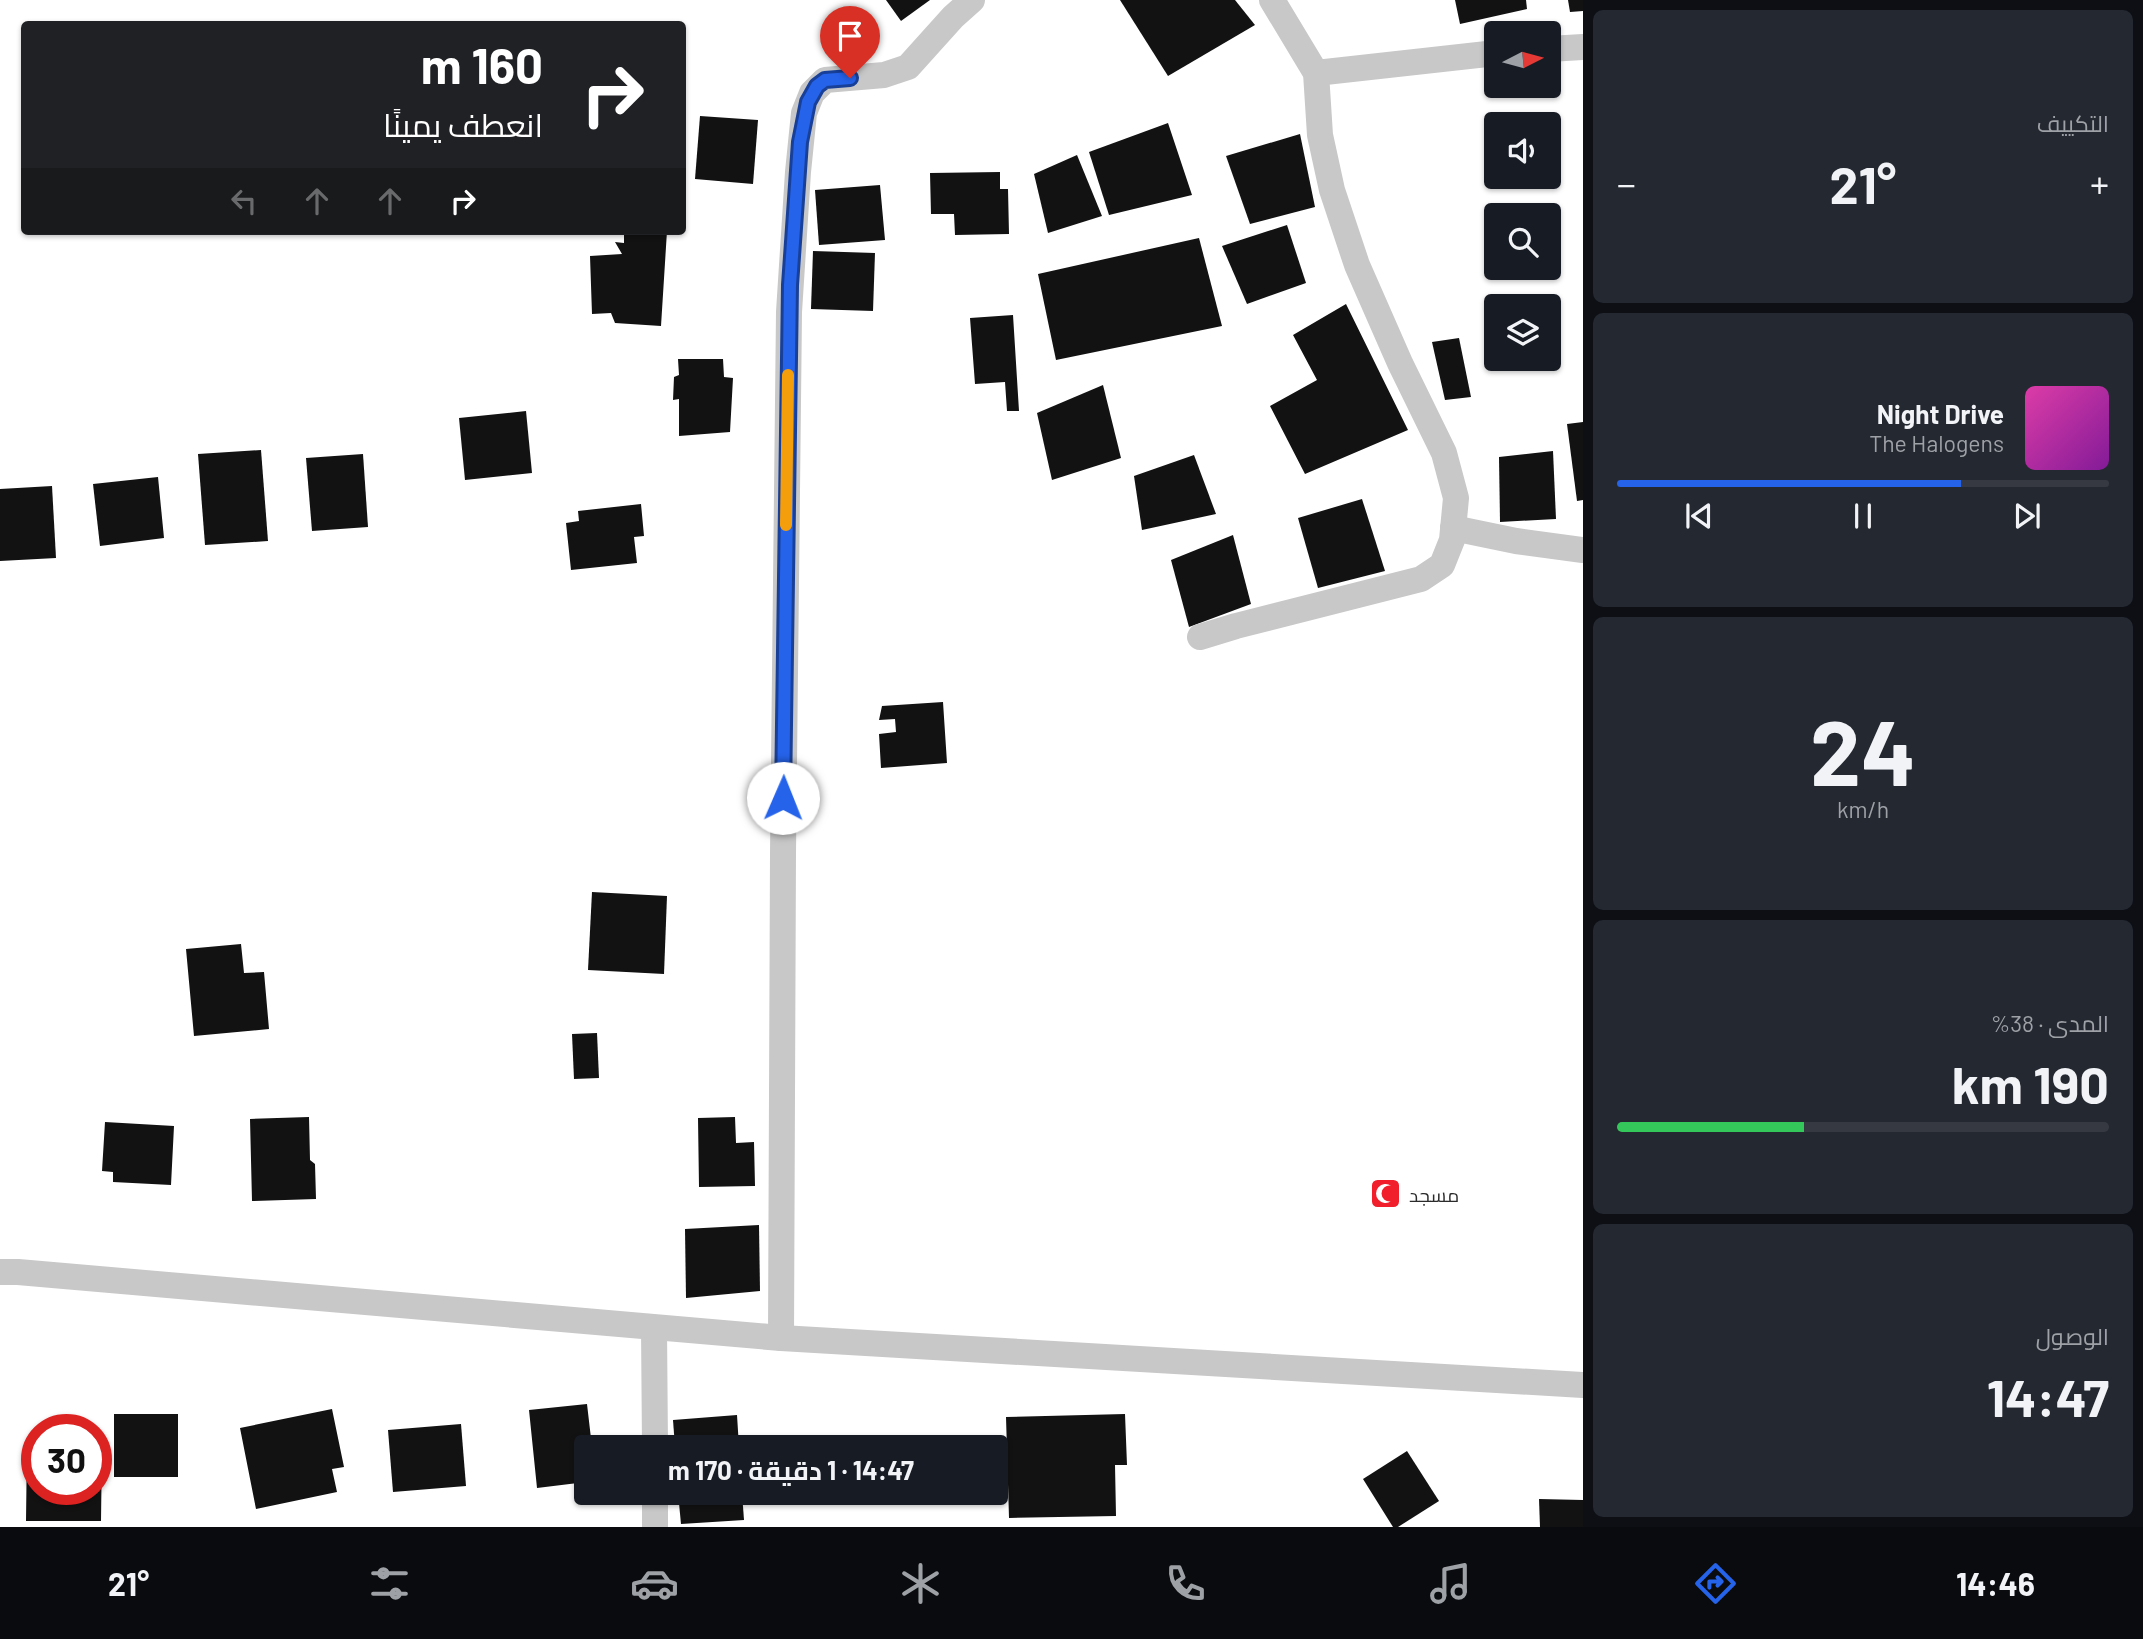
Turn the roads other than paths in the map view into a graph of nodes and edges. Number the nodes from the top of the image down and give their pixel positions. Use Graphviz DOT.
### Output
graph roads {
  1 [pos="972,0"];
  2 [pos="1272,0"];
  3 [pos="1583,47"];
  4 [pos="1561,48"];
  5 [pos="1484,54"];
  6 [pos="1316,73"];
  7 [pos="1453,528"];
  8 [pos="1583,550"];
  9 [pos="1200,637"];
  10 [pos="0,1272"];
  11 [pos="654,1328"];
  12 [pos="781,1338"];
  13 [pos="1583,1384"];
  14 [pos="655,1435"];
  15 [pos="655,1505"];
  16 [pos="655,1527"];
  1 -- 12 [label="street"];
  2 -- 6 [label="street"];
  3 -- 4 [label="street"];
  5 -- 6 [label="street"];
  6 -- 7 [label="street"];
  7 -- 8 [label="street"];
  7 -- 9 [label="street"];
  10 -- 11 [label="street"];
  11 -- 12 [label="street"];
  11 -- 14 [label="street"];
  12 -- 13 [label="street"];
  15 -- 16 [label="street"];
}
